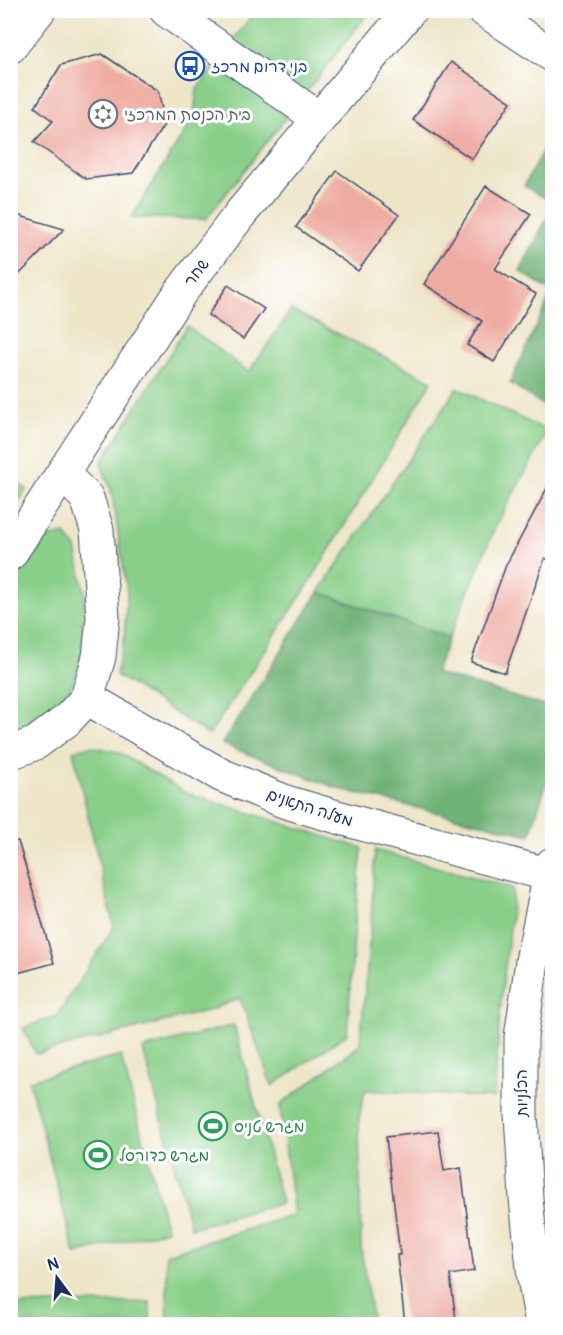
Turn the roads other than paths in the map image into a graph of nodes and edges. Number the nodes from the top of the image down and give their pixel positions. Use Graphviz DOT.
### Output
graph roads {
  1 [pos="39,10"];
  2 [pos="166,10"];
  3 [pos="410,10"];
  4 [pos="484,10"];
  5 [pos="10,47"];
  6 [pos="552,55"];
  7 [pos="318,118"];
  8 [pos="64,475"];
  9 [pos="10,554"];
  10 [pos="87,698"];
  11 [pos="10,753"];
  12 [pos="551,869"];
  13 [pos="544,942"];
  14 [pos="542,1324"];
  1 -- 5 [label="street"];
  2 -- 7 [label="street"];
  3 -- 7 [label="street, שחר"];
  4 -- 6 [label="street"];
  7 -- 8 [label="street, שחר"];
  8 -- 9 [label="street, שחר"];
  8 -- 10 [label="street"];
  10 -- 11 [label="street"];
  10 -- 12 [label="street, מעלה התאנים"];
  12 -- 13 [label="street, הכלניות"];
  13 -- 14 [label="street, הכלניות"];
}
